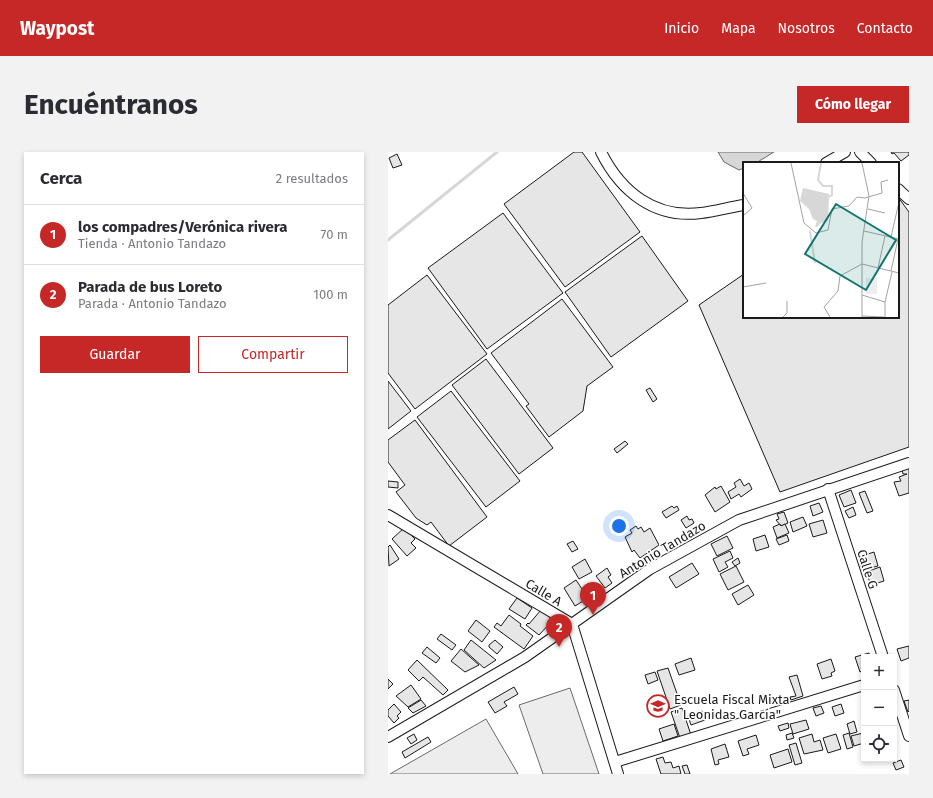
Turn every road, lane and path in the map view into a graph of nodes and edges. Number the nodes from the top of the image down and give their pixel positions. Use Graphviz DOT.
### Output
graph roads {
  1 [pos="601,152"];
  2 [pos="845,152"];
  3 [pos="860,152"];
  4 [pos="828,162"];
  5 [pos="870,162"];
  6 [pos="899,190"];
  7 [pos="909,199"];
  8 [pos="743,205"];
  9 [pos="909,464"];
  10 [pos="828,489"];
  11 [pos="388,515"];
  12 [pos="572,624"];
  13 [pos="882,654"];
  14 [pos="861,685"];
  15 [pos="897,697"];
  16 [pos="907,722"];
  17 [pos="909,736"];
  18 [pos="388,737"];
  19 [pos="615,762"];
  20 [pos="618,774"];
  1 -- 8 [label="street"];
  2 -- 4 [label="street"];
  3 -- 5 [label="street"];
  6 -- 7 [label="street"];
  9 -- 10 [label="street, Antonio Tandazo"];
  10 -- 12 [label="street, Antonio Tandazo"];
  10 -- 13 [label="street, Calle G"];
  11 -- 12 [label="street, Calle A"];
  12 -- 18 [label="street, Antonio Tandazo"];
  12 -- 19 [label="street"];
  14 -- 19 [label="street"];
  15 -- 16 [label="street"];
  16 -- 17 [label="street"];
  19 -- 20 [label="street"];
}
